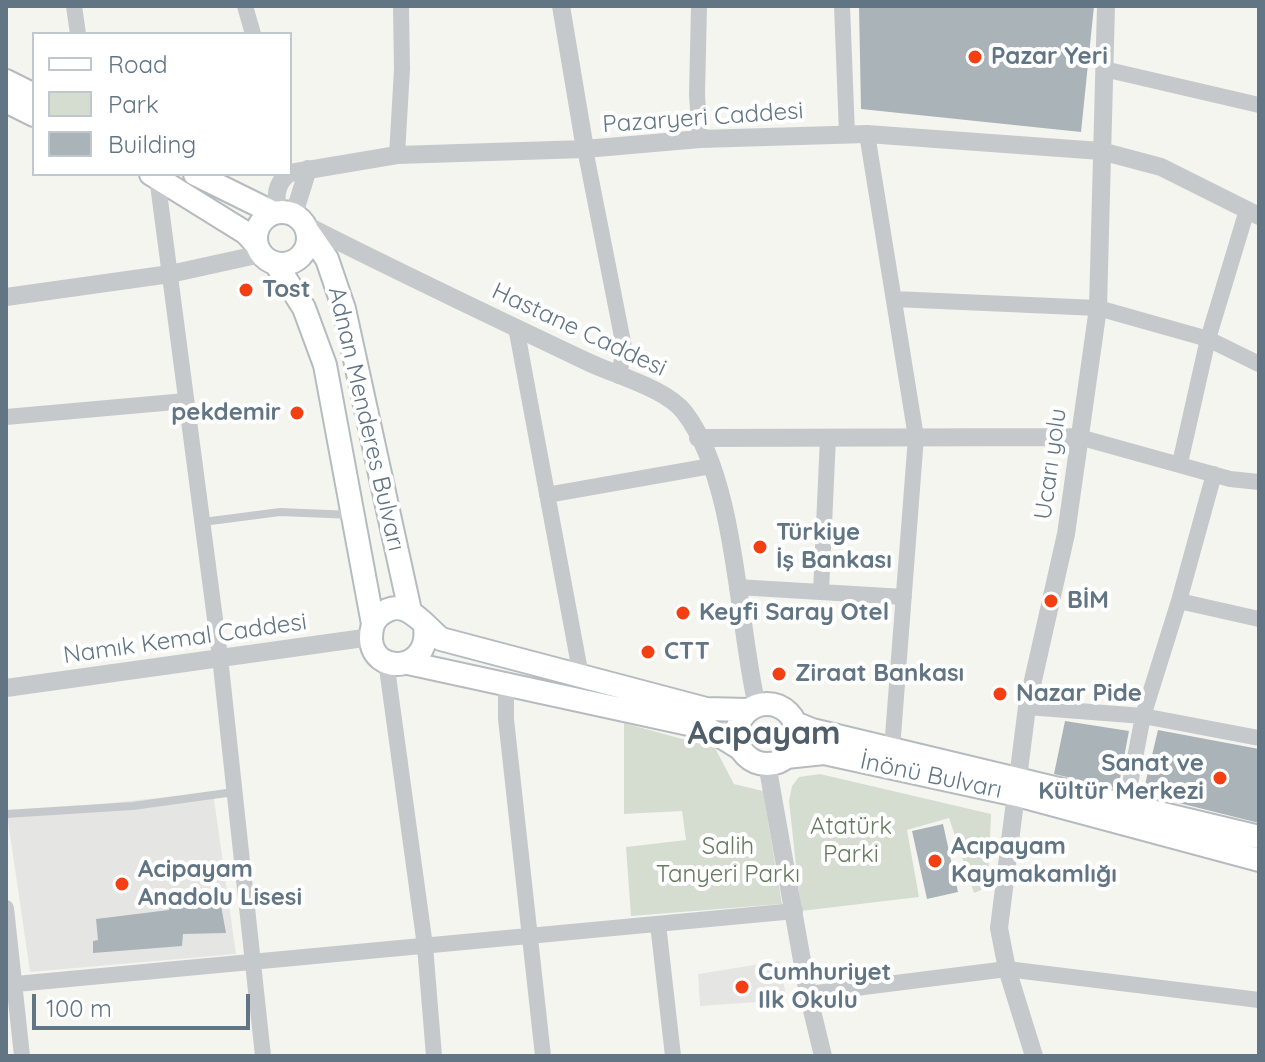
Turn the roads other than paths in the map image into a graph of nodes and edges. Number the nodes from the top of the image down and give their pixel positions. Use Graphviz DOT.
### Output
graph roads {
  1 [pos="74,6"];
  2 [pos="245,6"];
  3 [pos="401,6"];
  4 [pos="561,6"];
  5 [pos="699,6"];
  6 [pos="842,6"];
  7 [pos="1106,6"];
  8 [pos="78,32"];
  9 [pos="252,32"];
  10 [pos="1104,69"];
  11 [pos="6,81"];
  12 [pos="32,94"];
  13 [pos="6,101"];
  14 [pos="1259,105"];
  15 [pos="32,114"];
  16 [pos="847,134"];
  17 [pos="867,134"];
  18 [pos="700,139"];
  19 [pos="585,149"];
  20 [pos="1101,151"];
  21 [pos="397,155"];
  22 [pos="292,173"];
  23 [pos="154,176"];
  24 [pos="199,176"];
  25 [pos="1253,213"];
  26 [pos="292,219"];
  27 [pos="264,254"];
  28 [pos="170,274"];
  29 [pos="6,297"];
  30 [pos="894,299"];
  31 [pos="1098,308"];
  32 [pos="516,327"];
  33 [pos="1208,339"];
  34 [pos="1259,364"];
  35 [pos="619,376"];
  36 [pos="186,401"];
  37 [pos="6,417"];
  38 [pos="828,437"];
  39 [pos="916,437"];
  40 [pos="1079,437"];
  41 [pos="698,438"];
  42 [pos="1180,463"];
  43 [pos="711,466"];
  44 [pos="1214,474"];
  45 [pos="1259,482"];
  46 [pos="547,495"];
  47 [pos="353,515"];
  48 [pos="202,522"];
  49 [pos="737,587"];
  50 [pos="821,592"];
  51 [pos="904,597"];
  52 [pos="1179,601"];
  53 [pos="418,619"];
  54 [pos="1259,619"];
  55 [pos="372,631"];
  56 [pos="220,657"];
  57 [pos="397,662"];
  58 [pos="581,676"];
  59 [pos="506,684"];
  60 [pos="6,688"];
  61 [pos="1027,707"];
  62 [pos="753,708"];
  63 [pos="1143,716"];
  64 [pos="795,723"];
  65 [pos="1259,738"];
  66 [pos="741,749"];
  67 [pos="892,749"];
  68 [pos="776,760"];
  69 [pos="1018,787"];
  70 [pos="234,792"];
  71 [pos="1126,805"];
  72 [pos="6,814"];
  73 [pos="1259,837"];
  74 [pos="1259,860"];
  75 [pos="6,908"];
  76 [pos="795,911"];
  77 [pos="658,924"];
  78 [pos="528,936"];
  79 [pos="425,946"];
  80 [pos="252,962"];
  81 [pos="1007,969"];
  82 [pos="16,984"];
  83 [pos="808,994"];
  84 [pos="1259,1000"];
  85 [pos="22,1056"];
  86 [pos="263,1056"];
  87 [pos="434,1056"];
  88 [pos="543,1056"];
  89 [pos="673,1056"];
  90 [pos="823,1056"];
  91 [pos="1034,1056"];
  1 -- 8 [label="street"];
  2 -- 9 [label="street"];
  3 -- 21 [label="street"];
  4 -- 19 [label="street"];
  5 -- 18 [label="street"];
  6 -- 16 [label="street"];
  7 -- 10 [label="street, Ucarı yolu"];
  10 -- 14 [label="street"];
  10 -- 20 [label="street, Ucarı yolu"];
  11 -- 12 [label="main road"];
  13 -- 15 [label="main road"];
  16 -- 17 [label="street, Pazaryeri Caddesi"];
  16 -- 18 [label="street, Pazaryeri Caddesi"];
  17 -- 20 [label="street, Pazaryeri Caddesi"];
  17 -- 30 [label="street"];
  18 -- 19 [label="street, Pazaryeri Caddesi"];
  19 -- 21 [label="street, Pazaryeri Caddesi"];
  19 -- 35 [label="street"];
  20 -- 25 [label="street, Pazaryeri Caddesi"];
  20 -- 31 [label="street, Ucarı yolu"];
  21 -- 22 [label="street, Pazaryeri Caddesi"];
  22 -- 26 [label="street"];
  23 -- 27 [label="main road, Adnan Menderes Bulvarı"];
  23 -- 28 [label="street"];
  24 -- 26 [label="main road"];
  25 -- 33 [label="street"];
  26 -- 27 [label="main road"];
  26 -- 27 [label="main road"];
  26 -- 32 [label="street, Hastane Caddesi"];
  26 -- 53 [label="main road, Adnan Menderes Bulvarı"];
  27 -- 28 [label="street"];
  27 -- 47 [label="main road, Adnan Menderes Bulvarı"];
  28 -- 29 [label="street"];
  28 -- 36 [label="street"];
  30 -- 31 [label="street"];
  30 -- 39 [label="street"];
  31 -- 33 [label="street"];
  31 -- 40 [label="street, Ucarı yolu"];
  32 -- 35 [label="street, Hastane Caddesi"];
  32 -- 46 [label="street"];
  33 -- 34 [label="street"];
  33 -- 42 [label="street"];
  35 -- 41 [label="street, Hastane Caddesi"];
  36 -- 37 [label="street"];
  36 -- 48 [label="street"];
  38 -- 39 [label="street"];
  38 -- 41 [label="street"];
  38 -- 50 [label="street"];
  39 -- 40 [label="street"];
  39 -- 51 [label="street"];
  40 -- 42 [label="street"];
  40 -- 61 [label="street, Ucarı yolu"];
  41 -- 43 [label="street, Hastane Caddesi"];
  42 -- 44 [label="street"];
  43 -- 46 [label="street"];
  43 -- 49 [label="street, Hastane Caddesi"];
  44 -- 45 [label="street"];
  44 -- 52 [label="street"];
  46 -- 58 [label="street"];
  47 -- 48 [label="lane"];
  47 -- 55 [label="main road, Adnan Menderes Bulvarı"];
  48 -- 56 [label="street"];
  49 -- 50 [label="street"];
  49 -- 62 [label="street, Hastane Caddesi"];
  50 -- 51 [label="street"];
  51 -- 67 [label="street"];
  52 -- 54 [label="street"];
  52 -- 63 [label="street"];
  53 -- 55 [label="main road"];
  53 -- 57 [label="main road"];
  53 -- 58 [label="main road"];
  55 -- 56 [label="street, Namık Kemal Caddesi"];
  55 -- 57 [label="main road"];
  56 -- 60 [label="street, Namık Kemal Caddesi"];
  56 -- 70 [label="street"];
  57 -- 59 [label="main road"];
  57 -- 79 [label="street"];
  58 -- 62 [label="main road"];
  59 -- 66 [label="main road"];
  59 -- 78 [label="street"];
  61 -- 63 [label="street"];
  61 -- 69 [label="street, Ucarı yolu"];
  62 -- 64 [label="main road"];
  62 -- 66 [label="main road"];
  63 -- 65 [label="street"];
  63 -- 71 [label="street"];
  64 -- 67 [label="main road, İnönü Bulvarı"];
  64 -- 68 [label="main road"];
  66 -- 68 [label="main road"];
  67 -- 69 [label="main road, İnönü Bulvarı"];
  68 -- 69 [label="main road, İnönü Bulvarı"];
  68 -- 76 [label="street"];
  69 -- 71 [label="main road, İnönü Bulvarı"];
  69 -- 74 [label="main road, İnönü Bulvarı"];
  69 -- 81 [label="street, Ucarı yolu"];
  70 -- 72 [label="lane"];
  70 -- 80 [label="street"];
  71 -- 73 [label="main road, İnönü Bulvarı"];
  75 -- 82 [label="street"];
  76 -- 77 [label="street"];
  76 -- 83 [label="street"];
  77 -- 78 [label="street"];
  77 -- 89 [label="street"];
  78 -- 79 [label="street"];
  78 -- 88 [label="street"];
  79 -- 80 [label="street"];
  79 -- 87 [label="street"];
  80 -- 82 [label="street"];
  80 -- 86 [label="street"];
  81 -- 83 [label="street"];
  81 -- 84 [label="street"];
  81 -- 91 [label="street, Ucarı yolu"];
  82 -- 85 [label="street"];
  83 -- 90 [label="street"];
}
